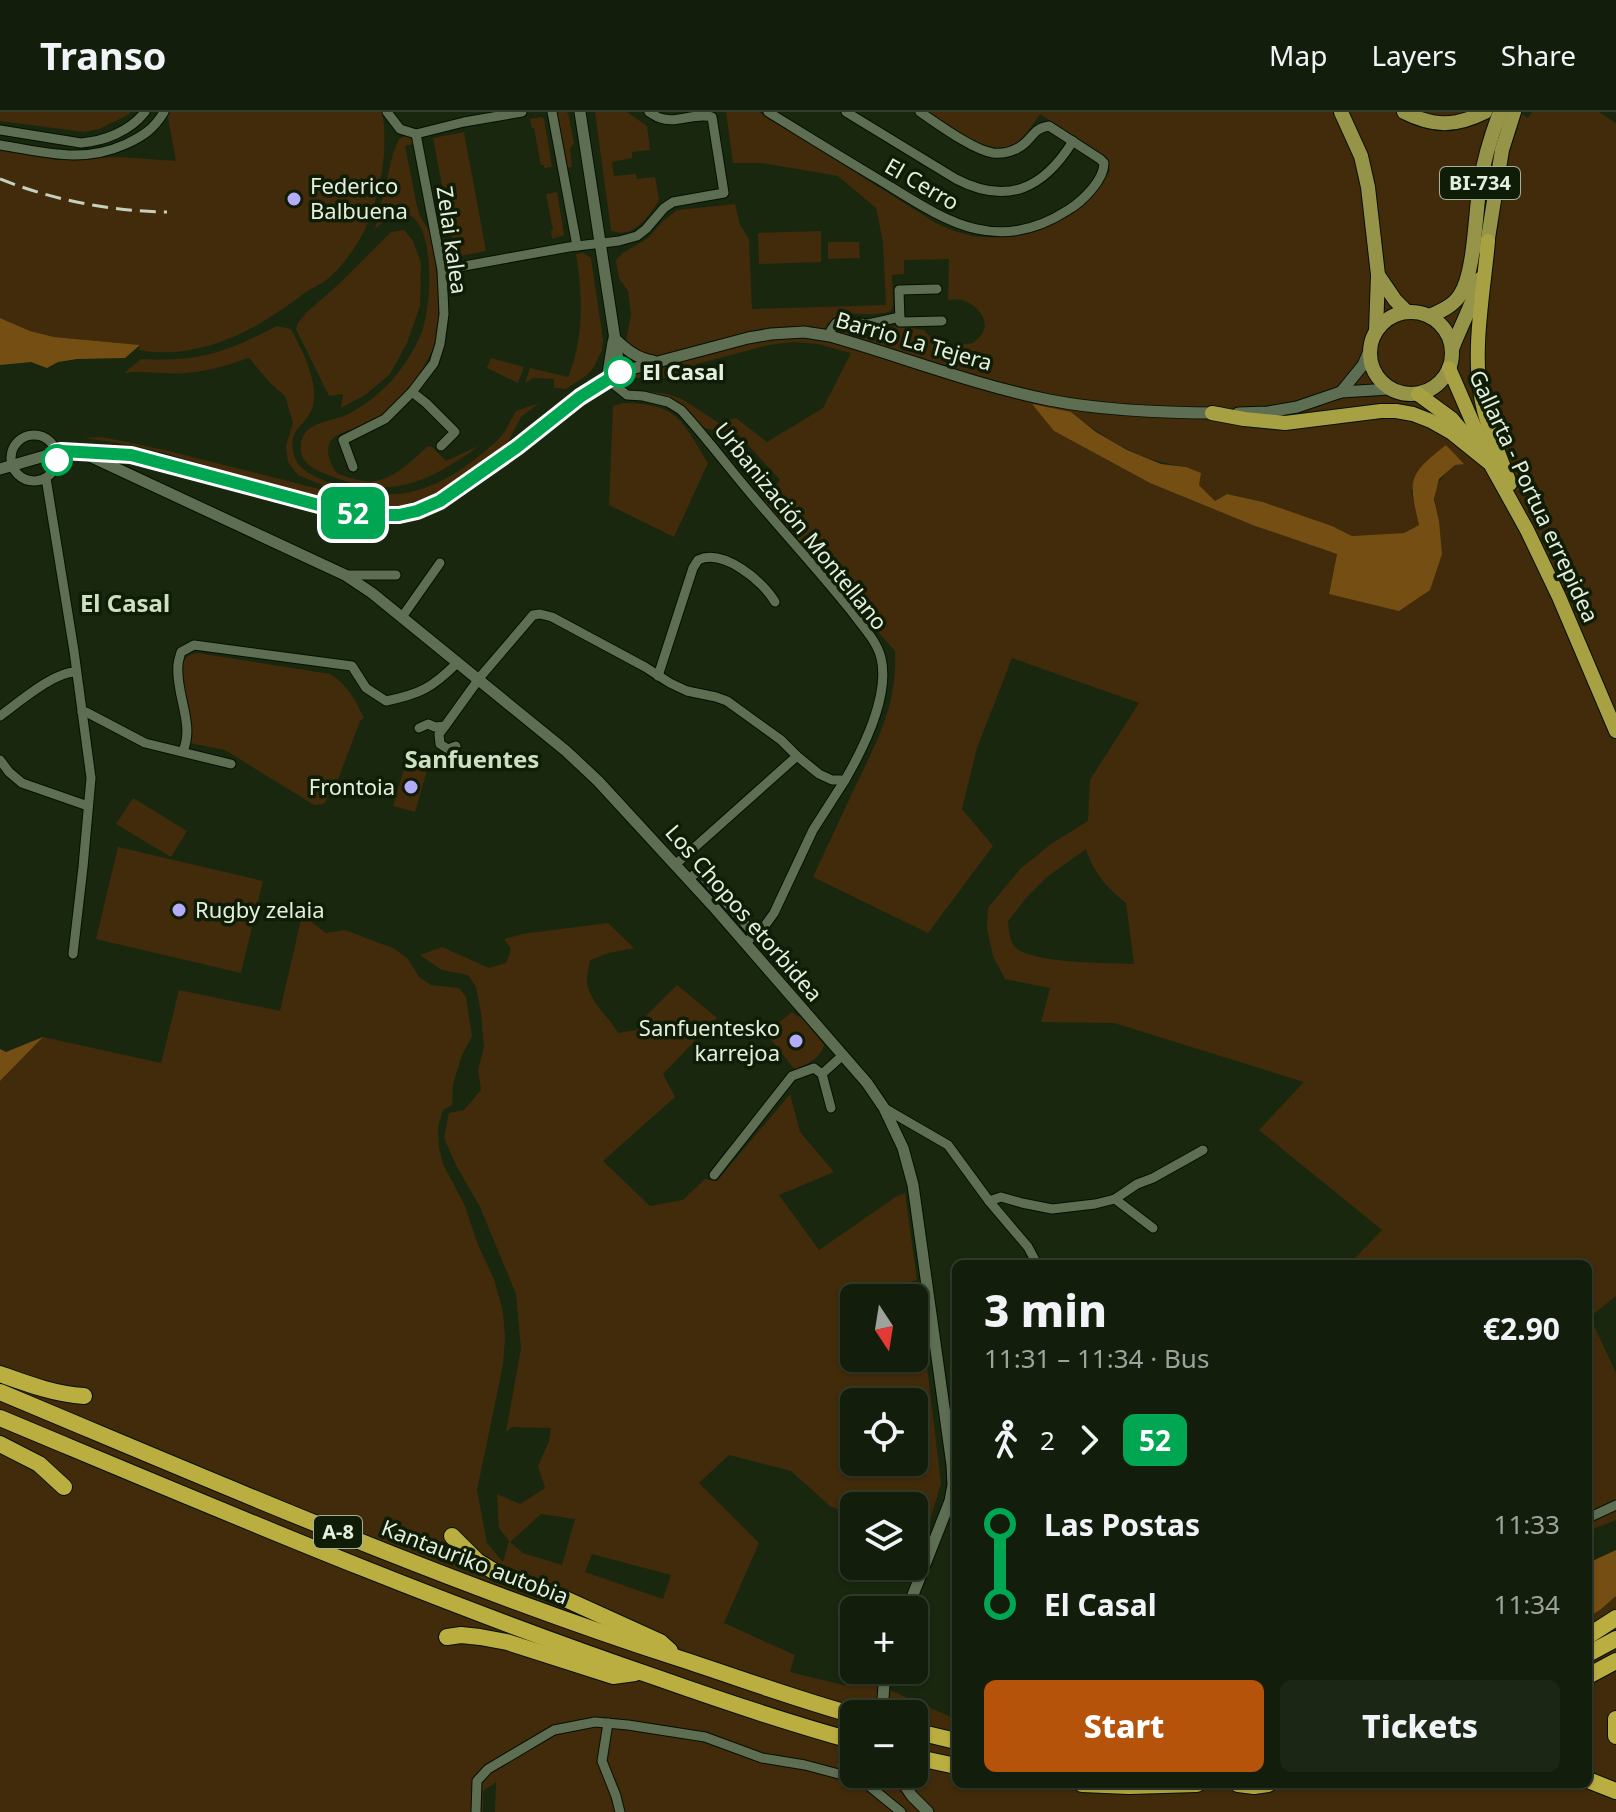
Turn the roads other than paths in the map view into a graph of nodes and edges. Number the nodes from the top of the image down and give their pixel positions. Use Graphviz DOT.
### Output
graph roads {
  1 [pos="145,112"];
  2 [pos="164,112"];
  3 [pos="387,112"];
  4 [pos="522,112"];
  5 [pos="552,112"];
  6 [pos="580,112"];
  7 [pos="649,112"];
  8 [pos="768,112"];
  9 [pos="846,112"];
  10 [pos="920,112"];
  11 [pos="1341,112"];
  12 [pos="1404,112"];
  13 [pos="1485,112"];
  14 [pos="1500,112"];
  15 [pos="1514,112"];
  16 [pos="504,114"];
  17 [pos="464,117"];
  18 [pos="0,130"];
  19 [pos="416,134"];
  20 [pos="1073,141"];
  21 [pos="0,145"];
  22 [pos="1488,241"];
  23 [pos="600,243"];
  24 [pos="577,246"];
  25 [pos="442,270"];
  26 [pos="1378,275"];
  27 [pos="937,289"];
  28 [pos="1407,312"];
  29 [pos="1430,316"];
  30 [pos="900,317"];
  31 [pos="942,321"];
  32 [pos="1376,331"];
  33 [pos="830,336"];
  34 [pos="614,337"];
  35 [pos="1452,349"];
  36 [pos="1369,351"];
  37 [pos="658,361"];
  38 [pos="1449,368"];
  39 [pos="620,372"];
  40 [pos="607,379"];
  41 [pos="1390,389"];
  42 [pos="412,392"];
  43 [pos="1341,392"];
  44 [pos="1418,394"];
  45 [pos="1212,413"];
  46 [pos="441,446"];
  47 [pos="56,452"];
  48 [pos="81,452"];
  49 [pos="1479,453"];
  50 [pos="131,455"];
  51 [pos="1491,465"];
  52 [pos="6,467"];
  53 [pos="353,467"];
  54 [pos="130,476"];
  55 [pos="46,478"];
  56 [pos="1527,530"];
  57 [pos="440,563"];
  58 [pos="345,575"];
  59 [pos="396,575"];
  60 [pos="775,602"];
  61 [pos="402,617"];
  62 [pos="457,663"];
  63 [pos="76,672"];
  64 [pos="658,676"];
  65 [pos="478,680"];
  66 [pos="82,712"];
  67 [pos="0,716"];
  68 [pos="1612,719"];
  69 [pos="445,726"];
  70 [pos="419,728"];
  71 [pos="1616,731"];
  72 [pos="456,746"];
  73 [pos="1616,746"];
  74 [pos="183,751"];
  75 [pos="797,756"];
  76 [pos="0,760"];
  77 [pos="231,764"];
  78 [pos="845,780"];
  79 [pos="88,806"];
  80 [pos="676,864"];
  81 [pos="689,879"];
  82 [pos="755,935"];
  83 [pos="745,943"];
  84 [pos="73,954"];
  85 [pos="843,1055"];
  86 [pos="822,1074"];
  87 [pos="831,1108"];
  88 [pos="884,1108"];
  89 [pos="1203,1150"];
  90 [pos="714,1175"];
  91 [pos="1115,1199"];
  92 [pos="989,1201"];
  93 [pos="1153,1228"];
  94 [pos="1035,1260"];
  95 [pos="0,1374"];
  96 [pos="0,1392"];
  97 [pos="84,1396"];
  98 [pos="0,1418"];
  99 [pos="0,1444"];
  100 [pos="952,1472"];
  101 [pos="64,1487"];
  102 [pos="952,1489"];
  103 [pos="1616,1505"];
  104 [pos="1592,1516"];
  105 [pos="452,1536"];
  106 [pos="913,1596"];
  107 [pos="1616,1618"];
  108 [pos="1592,1633"];
  109 [pos="447,1637"];
  110 [pos="1616,1639"];
  111 [pos="1592,1652"];
  112 [pos="681,1659"];
  113 [pos="1616,1661"];
  114 [pos="642,1673"];
  115 [pos="1592,1674"];
  116 [pos="840,1711"];
  117 [pos="1616,1719"];
  118 [pos="608,1723"];
  119 [pos="928,1734"];
  120 [pos="1616,1736"];
  121 [pos="840,1737"];
  122 [pos="952,1740"];
  123 [pos="928,1760"];
  124 [pos="952,1765"];
  125 [pos="1592,1782"];
  126 [pos="907,1788"];
  127 [pos="1616,1791"];
  128 [pos="476,1812"];
  129 [pos="620,1812"];
  130 [pos="901,1812"];
  131 [pos="928,1812"];
  1 -- 18 [label="street"];
  2 -- 21 [label="street"];
  3 -- 19 [label="street"];
  4 -- 16 [label="street"];
  5 -- 24 [label="street"];
  6 -- 23 [label="street"];
  7 -- 23 [label="street"];
  8 -- 20 [label="street, El Cerro"];
  9 -- 20 [label="street, El Cerro"];
  10 -- 20 [label="street, El Cerro"];
  11 -- 26 [label="main road"];
  12 -- 13 [label="main road"];
  14 -- 29 [label="main road, BI-734"];
  15 -- 22 [label="main road, BI-734"];
  16 -- 17 [label="street"];
  17 -- 19 [label="street"];
  19 -- 25 [label="street, Zelai kalea"];
  22 -- 35 [label="main road, BI-734"];
  22 -- 56 [label="highway"];
  23 -- 24 [label="street"];
  23 -- 34 [label="street"];
  24 -- 25 [label="street"];
  25 -- 42 [label="street, Zelai kalea"];
  26 -- 28 [label="main road"];
  26 -- 32 [label="main road"];
  27 -- 30 [label="street"];
  28 -- 29 [label="main road"];
  28 -- 32 [label="main road"];
  29 -- 35 [label="main road"];
  30 -- 31 [label="street"];
  30 -- 33 [label="street"];
  32 -- 36 [label="main road"];
  33 -- 37 [label="street, Barrio La Tejera"];
  33 -- 45 [label="street, Barrio La Tejera"];
  34 -- 37 [label="street"];
  34 -- 39 [label="street"];
  34 -- 40 [label="street"];
  35 -- 38 [label="main road"];
  36 -- 41 [label="main road"];
  36 -- 43 [label="street"];
  37 -- 39 [label="street, Barrio La Tejera"];
  38 -- 44 [label="main road"];
  38 -- 51 [label="highway, Gallarta - Portua errepidea"];
  39 -- 40 [label="street, Barrio La Tejera"];
  40 -- 50 [label="street, Barrio La Tejera"];
  40 -- 78 [label="street, Urbanización Montellano"];
  41 -- 43 [label="street, Barrio La Tejera"];
  41 -- 44 [label="main road"];
  42 -- 46 [label="street"];
  42 -- 53 [label="street, Zelai kalea"];
  43 -- 45 [label="street, Barrio La Tejera"];
  44 -- 49 [label="highway, Gallarta - Portua errepidea"];
  45 -- 49 [label="highway"];
  47 -- 48 [label="street, Barrio La Tejera"];
  47 -- 52 [label="street, Barrio La Tejera"];
  47 -- 52 [label="street"];
  47 -- 55 [label="street"];
  48 -- 50 [label="street, Barrio La Tejera"];
  48 -- 54 [label="street, Los Chopos etorbidea"];
  49 -- 51 [label="highway"];
  50 -- 54 [label="street"];
  51 -- 56 [label="highway, Gallarta - Portua errepidea"];
  52 -- 55 [label="street"];
  54 -- 58 [label="street, Los Chopos etorbidea"];
  55 -- 63 [label="street"];
  56 -- 68 [label="highway, Gallarta - Portua errepidea"];
  57 -- 61 [label="street"];
  58 -- 59 [label="street"];
  58 -- 61 [label="street, Los Chopos etorbidea"];
  60 -- 64 [label="street"];
  61 -- 62 [label="street, Los Chopos etorbidea"];
  62 -- 65 [label="street, Los Chopos etorbidea"];
  62 -- 74 [label="street"];
  63 -- 66 [label="street"];
  63 -- 67 [label="street"];
  64 -- 65 [label="street"];
  64 -- 75 [label="street"];
  65 -- 69 [label="street"];
  65 -- 80 [label="street, Los Chopos etorbidea"];
  66 -- 74 [label="street"];
  66 -- 79 [label="street"];
  68 -- 71 [label="highway, Gallarta - Portua errepidea"];
  68 -- 73 [label="highway"];
  69 -- 70 [label="street"];
  69 -- 72 [label="street"];
  74 -- 77 [label="street"];
  75 -- 78 [label="street"];
  75 -- 80 [label="street"];
  76 -- 79 [label="street"];
  78 -- 82 [label="street, Urbanización Montellano"];
  79 -- 84 [label="street"];
  80 -- 81 [label="street, Los Chopos etorbidea"];
  81 -- 82 [label="street"];
  81 -- 83 [label="street, Los Chopos etorbidea"];
  82 -- 83 [label="street, Urbanización Montellano"];
  83 -- 85 [label="street, Los Chopos etorbidea"];
  85 -- 86 [label="street"];
  85 -- 88 [label="street, Los Chopos etorbidea"];
  86 -- 87 [label="street"];
  86 -- 90 [label="street"];
  88 -- 92 [label="street"];
  88 -- 100 [label="street, Los Chopos etorbidea"];
  89 -- 91 [label="street"];
  91 -- 92 [label="street"];
  91 -- 93 [label="street"];
  92 -- 94 [label="street"];
  95 -- 97 [label="highway"];
  96 -- 112 [label="highway, Kantauriko autobia / A-8"];
  98 -- 114 [label="highway, A-8"];
  99 -- 101 [label="highway"];
  102 -- 106 [label="street, Los Chopos etorbidea"];
  103 -- 104 [label="street"];
  105 -- 112 [label="highway"];
  107 -- 108 [label="highway"];
  109 -- 114 [label="highway"];
  110 -- 111 [label="highway"];
  112 -- 116 [label="highway, Kantauriko autobia / A-8"];
  113 -- 115 [label="highway"];
  114 -- 121 [label="highway, A-8"];
  117 -- 120 [label="highway"];
  118 -- 128 [label="street"];
  118 -- 129 [label="street"];
  118 -- 130 [label="street"];
  119 -- 122 [label="highway"];
  123 -- 124 [label="highway"];
  125 -- 127 [label="highway"];
  126 -- 131 [label="street"];
}
